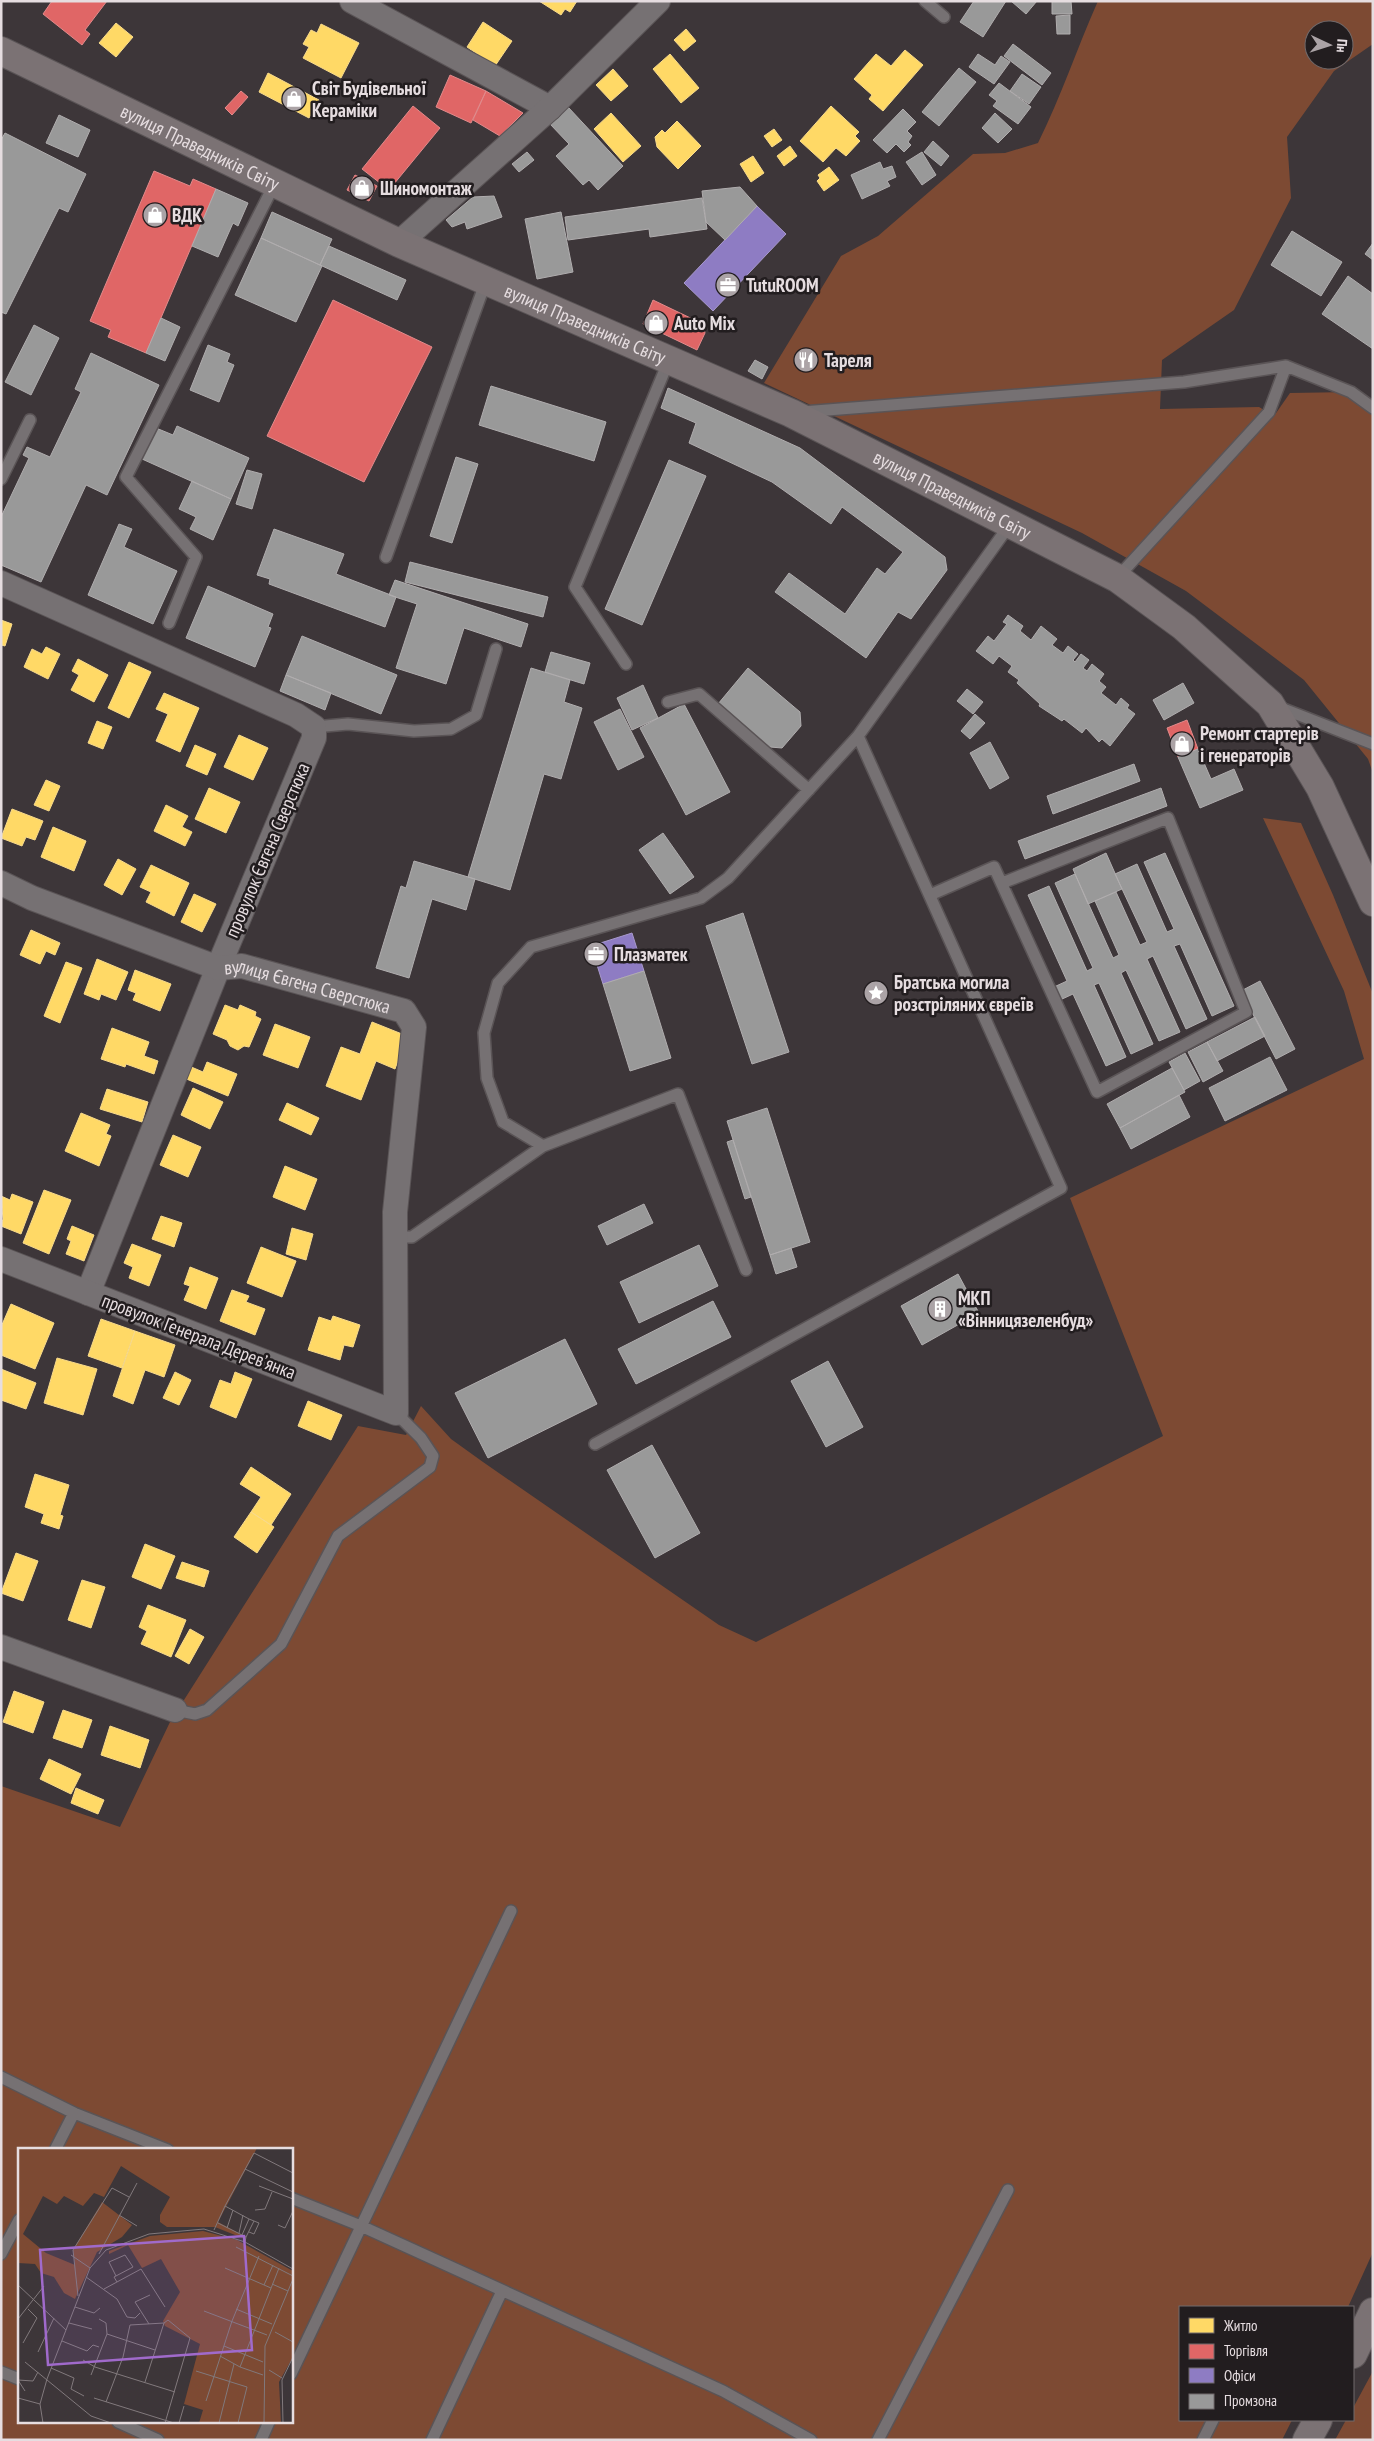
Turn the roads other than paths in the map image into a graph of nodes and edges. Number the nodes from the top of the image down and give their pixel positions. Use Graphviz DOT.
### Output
graph roads {
  1 [pos="352,1"];
  2 [pos="658,1"];
  3 [pos="925,1"];
  4 [pos="944,17"];
  5 [pos="1,51"];
  6 [pos="550,108"];
  7 [pos="275,182"];
  8 [pos="400,243"];
  9 [pos="486,280"];
  10 [pos="668,360"];
  11 [pos="1286,366"];
  12 [pos="1373,408"];
  13 [pos="791,413"];
  14 [pos="30,420"];
  15 [pos="1,480"];
  16 [pos="1011,524"];
  17 [pos="386,557"];
  18 [pos="1117,578"];
  19 [pos="1,583"];
  20 [pos="169,623"];
  21 [pos="496,649"];
  22 [pos="626,664"];
  23 [pos="668,702"];
  24 [pos="1270,704"];
  25 [pos="314,727"];
  26 [pos="858,736"];
  27 [pos="1373,744"];
  28 [pos="809,790"];
  29 [pos="1,883"];
  30 [pos="1002,883"];
  31 [pos="930,895"];
  32 [pos="1373,902"];
  33 [pos="218,968"];
  34 [pos="543,1146"];
  35 [pos="395,1237"];
  36 [pos="1,1259"];
  37 [pos="746,1270"];
  38 [pos="88,1293"];
  39 [pos="396,1413"];
  40 [pos="595,1444"];
  41 [pos="1,1647"];
  42 [pos="175,1710"];
  43 [pos="511,1911"];
  44 [pos="1,2077"];
  45 [pos="74,2113"];
  46 [pos="56,2148"];
  47 [pos="163,2148"];
  48 [pos="1008,2190"];
  49 [pos="292,2198"];
  50 [pos="18,2222"];
  51 [pos="361,2226"];
  52 [pos="1,2254"];
  53 [pos="502,2291"];
  54 [pos="1373,2312"];
  55 [pos="1354,2352"];
  56 [pos="1,2372"];
  57 [pos="292,2372"];
  58 [pos="18,2379"];
  59 [pos="1212,2421"];
  60 [pos="1318,2421"];
  61 [pos="122,2424"];
  62 [pos="268,2424"];
  63 [pos="158,2440"];
  64 [pos="261,2440"];
  65 [pos="432,2440"];
  66 [pos="811,2440"];
  67 [pos="878,2440"];
  68 [pos="1203,2440"];
  69 [pos="1308,2440"];
  1 -- 6 [label="street"];
  2 -- 6 [label="street"];
  3 -- 4 [label="lane"];
  5 -- 7 [label="main road, вулиця Праведників Світу"];
  6 -- 8 [label="street"];
  7 -- 8 [label="main road, вулиця Праведників Світу"];
  7 -- 20 [label="lane"];
  8 -- 9 [label="main road, вулиця Праведників Світу"];
  9 -- 10 [label="main road, вулиця Праведників Світу"];
  9 -- 17 [label="lane"];
  10 -- 13 [label="main road, вулиця Праведників Світу"];
  10 -- 22 [label="lane"];
  11 -- 12 [label="lane"];
  11 -- 13 [label="lane"];
  11 -- 18 [label="lane"];
  13 -- 16 [label="main road, вулиця Праведників Світу"];
  14 -- 15 [label="lane"];
  16 -- 18 [label="main road, вулиця Праведників Світу"];
  16 -- 26 [label="lane"];
  18 -- 24 [label="main road, вулиця Праведників Світу"];
  19 -- 25 [label="street"];
  21 -- 25 [label="lane"];
  23 -- 28 [label="lane"];
  24 -- 27 [label="lane"];
  24 -- 32 [label="main road, вулиця Праведників Світу"];
  25 -- 33 [label="street, провулок Євгена Сверстюка"];
  26 -- 28 [label="lane"];
  26 -- 31 [label="lane"];
  28 -- 34 [label="lane"];
  29 -- 33 [label="street, вулиця Євгена Сверстюка"];
  30 -- 30 [label="lane"];
  30 -- 31 [label="lane"];
  31 -- 40 [label="lane"];
  33 -- 35 [label="street, вулиця Євгена Сверстюка"];
  33 -- 38 [label="street, провулок Євгена Сверстюка"];
  34 -- 35 [label="lane"];
  34 -- 37 [label="lane"];
  35 -- 39 [label="street, вулиця Євгена Сверстюка"];
  36 -- 38 [label="street, провулок Генерала Деревʼянка"];
  38 -- 39 [label="street, провулок Генерала Деревʼянка"];
  39 -- 42 [label="lane"];
  41 -- 42 [label="street"];
  43 -- 51 [label="lane"];
  44 -- 45 [label="lane"];
  45 -- 46 [label="lane"];
  45 -- 47 [label="lane"];
  48 -- 67 [label="lane"];
  49 -- 51 [label="lane"];
  50 -- 52 [label="lane"];
  51 -- 53 [label="lane"];
  51 -- 57 [label="lane"];
  53 -- 65 [label="lane"];
  53 -- 66 [label="lane"];
  54 -- 55 [label="main road"];
  56 -- 58 [label="lane"];
  59 -- 68 [label="lane"];
  60 -- 69 [label="main road"];
  61 -- 63 [label="lane"];
  62 -- 64 [label="lane"];
}
